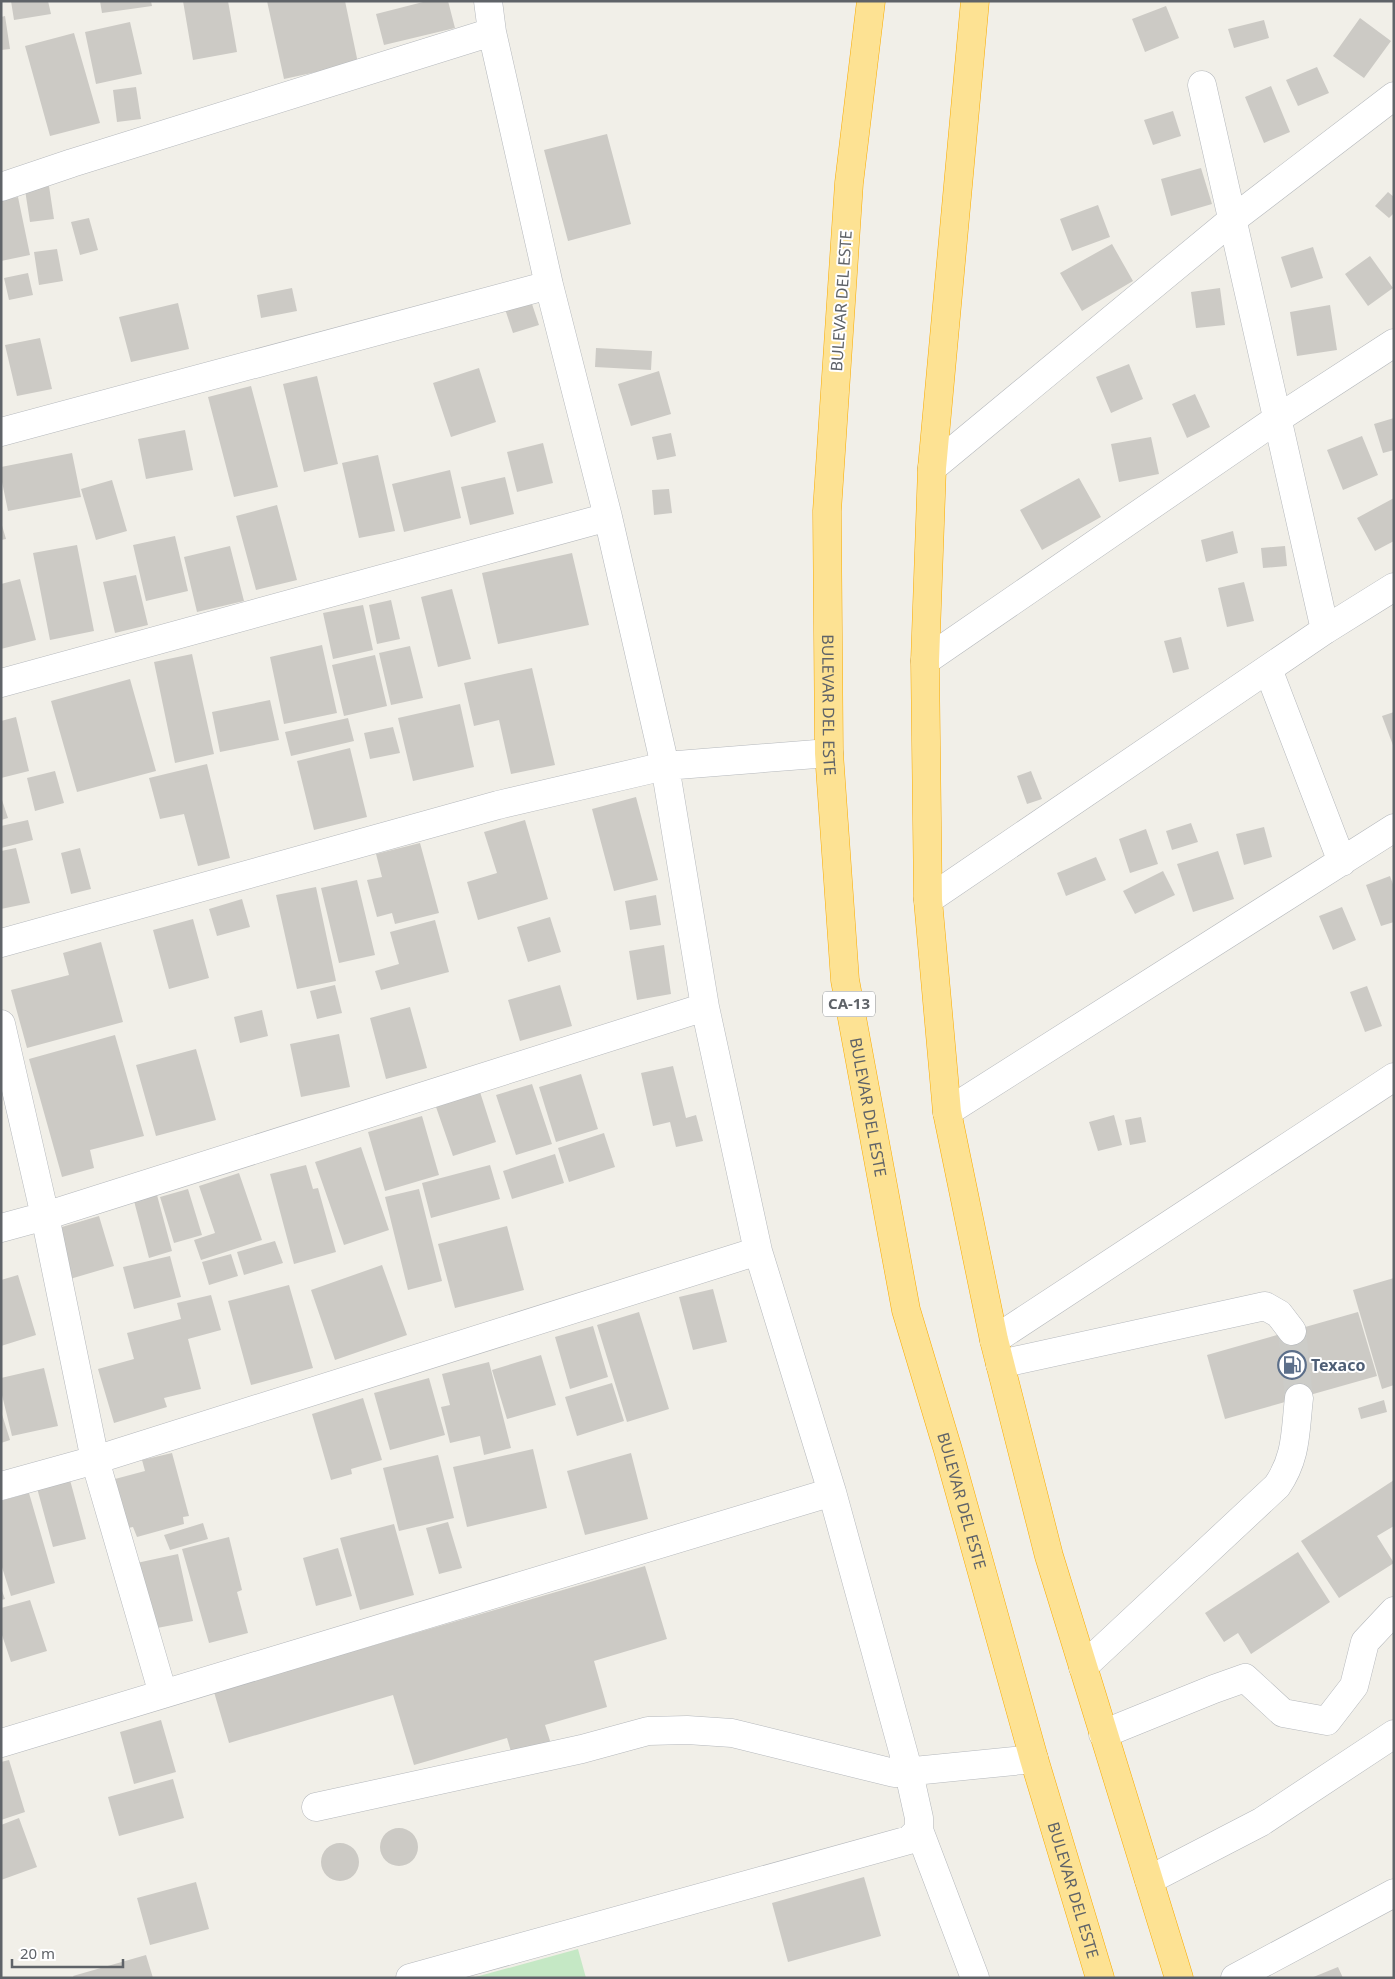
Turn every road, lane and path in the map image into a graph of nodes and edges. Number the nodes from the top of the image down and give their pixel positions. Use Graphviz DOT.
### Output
graph roads {
  1 [pos="488,1"];
  2 [pos="871,1"];
  3 [pos="975,1"];
  4 [pos="492,32"];
  5 [pos="1202,86"];
  6 [pos="1394,96"];
  7 [pos="1,187"];
  8 [pos="1232,220"];
  9 [pos="549,285"];
  10 [pos="1394,342"];
  11 [pos="1278,419"];
  12 [pos="1,432"];
  13 [pos="932,468"];
  14 [pos="608,517"];
  15 [pos="1394,586"];
  16 [pos="1325,630"];
  17 [pos="925,661"];
  18 [pos="1268,669"];
  19 [pos="1,683"];
  20 [pos="829,753"];
  21 [pos="665,766"];
  22 [pos="1394,828"];
  23 [pos="1342,862"];
  24 [pos="928,900"];
  25 [pos="1,942"];
  26 [pos="705,1007"];
  27 [pos="1,1024"];
  28 [pos="1394,1077"];
  29 [pos="947,1112"];
  30 [pos="45,1216"];
  31 [pos="1,1228"];
  32 [pos="758,1251"];
  33 [pos="1292,1331"];
  34 [pos="997,1352"];
  35 [pos="1298,1398"];
  36 [pos="95,1460"];
  37 [pos="1,1486"];
  38 [pos="832,1492"];
  39 [pos="1394,1611"];
  40 [pos="1083,1667"];
  41 [pos="163,1694"];
  42 [pos="1103,1734"];
  43 [pos="1394,1734"];
  44 [pos="1,1743"];
  45 [pos="1034,1760"];
  46 [pos="909,1773"];
  47 [pos="316,1807"];
  48 [pos="919,1830"];
  49 [pos="1149,1880"];
  50 [pos="1394,1892"];
  51 [pos="410,1978"];
  52 [pos="975,1978"];
  53 [pos="1100,1978"];
  54 [pos="1179,1978"];
  55 [pos="1235,1978"];
  1 -- 4 [label="street"];
  2 -- 20 [label="highway, BULEVAR DEL ESTE / CA-13"];
  3 -- 13 [label="highway"];
  4 -- 7 [label="street"];
  4 -- 9 [label="street"];
  5 -- 8 [label="street"];
  6 -- 8 [label="street"];
  8 -- 11 [label="street"];
  8 -- 13 [label="street"];
  9 -- 12 [label="street"];
  9 -- 14 [label="street"];
  10 -- 11 [label="street"];
  11 -- 16 [label="street"];
  11 -- 17 [label="street"];
  13 -- 17 [label="highway"];
  14 -- 19 [label="street"];
  14 -- 21 [label="street"];
  15 -- 16 [label="street"];
  16 -- 18 [label="street"];
  17 -- 24 [label="highway"];
  18 -- 23 [label="street"];
  18 -- 24 [label="street"];
  20 -- 21 [label="street"];
  20 -- 45 [label="highway, BULEVAR DEL ESTE / CA-13"];
  21 -- 25 [label="street"];
  21 -- 26 [label="street"];
  22 -- 23 [label="street"];
  23 -- 29 [label="street"];
  24 -- 29 [label="highway"];
  26 -- 30 [label="street"];
  26 -- 32 [label="street"];
  27 -- 30 [label="street"];
  28 -- 34 [label="street"];
  29 -- 34 [label="highway"];
  30 -- 31 [label="street"];
  30 -- 36 [label="street"];
  32 -- 36 [label="street"];
  32 -- 38 [label="street"];
  33 -- 34 [label="street"];
  34 -- 40 [label="highway"];
  35 -- 40 [label="street"];
  36 -- 37 [label="street"];
  36 -- 41 [label="street"];
  38 -- 41 [label="street"];
  38 -- 46 [label="street"];
  39 -- 42 [label="street"];
  40 -- 42 [label="highway"];
  41 -- 44 [label="street"];
  42 -- 49 [label="highway"];
  43 -- 49 [label="street"];
  45 -- 46 [label="street"];
  45 -- 53 [label="highway, BULEVAR DEL ESTE / CA-13"];
  46 -- 47 [label="street"];
  46 -- 48 [label="street"];
  48 -- 51 [label="street"];
  48 -- 52 [label="street"];
  49 -- 54 [label="highway"];
  50 -- 55 [label="street"];
}
